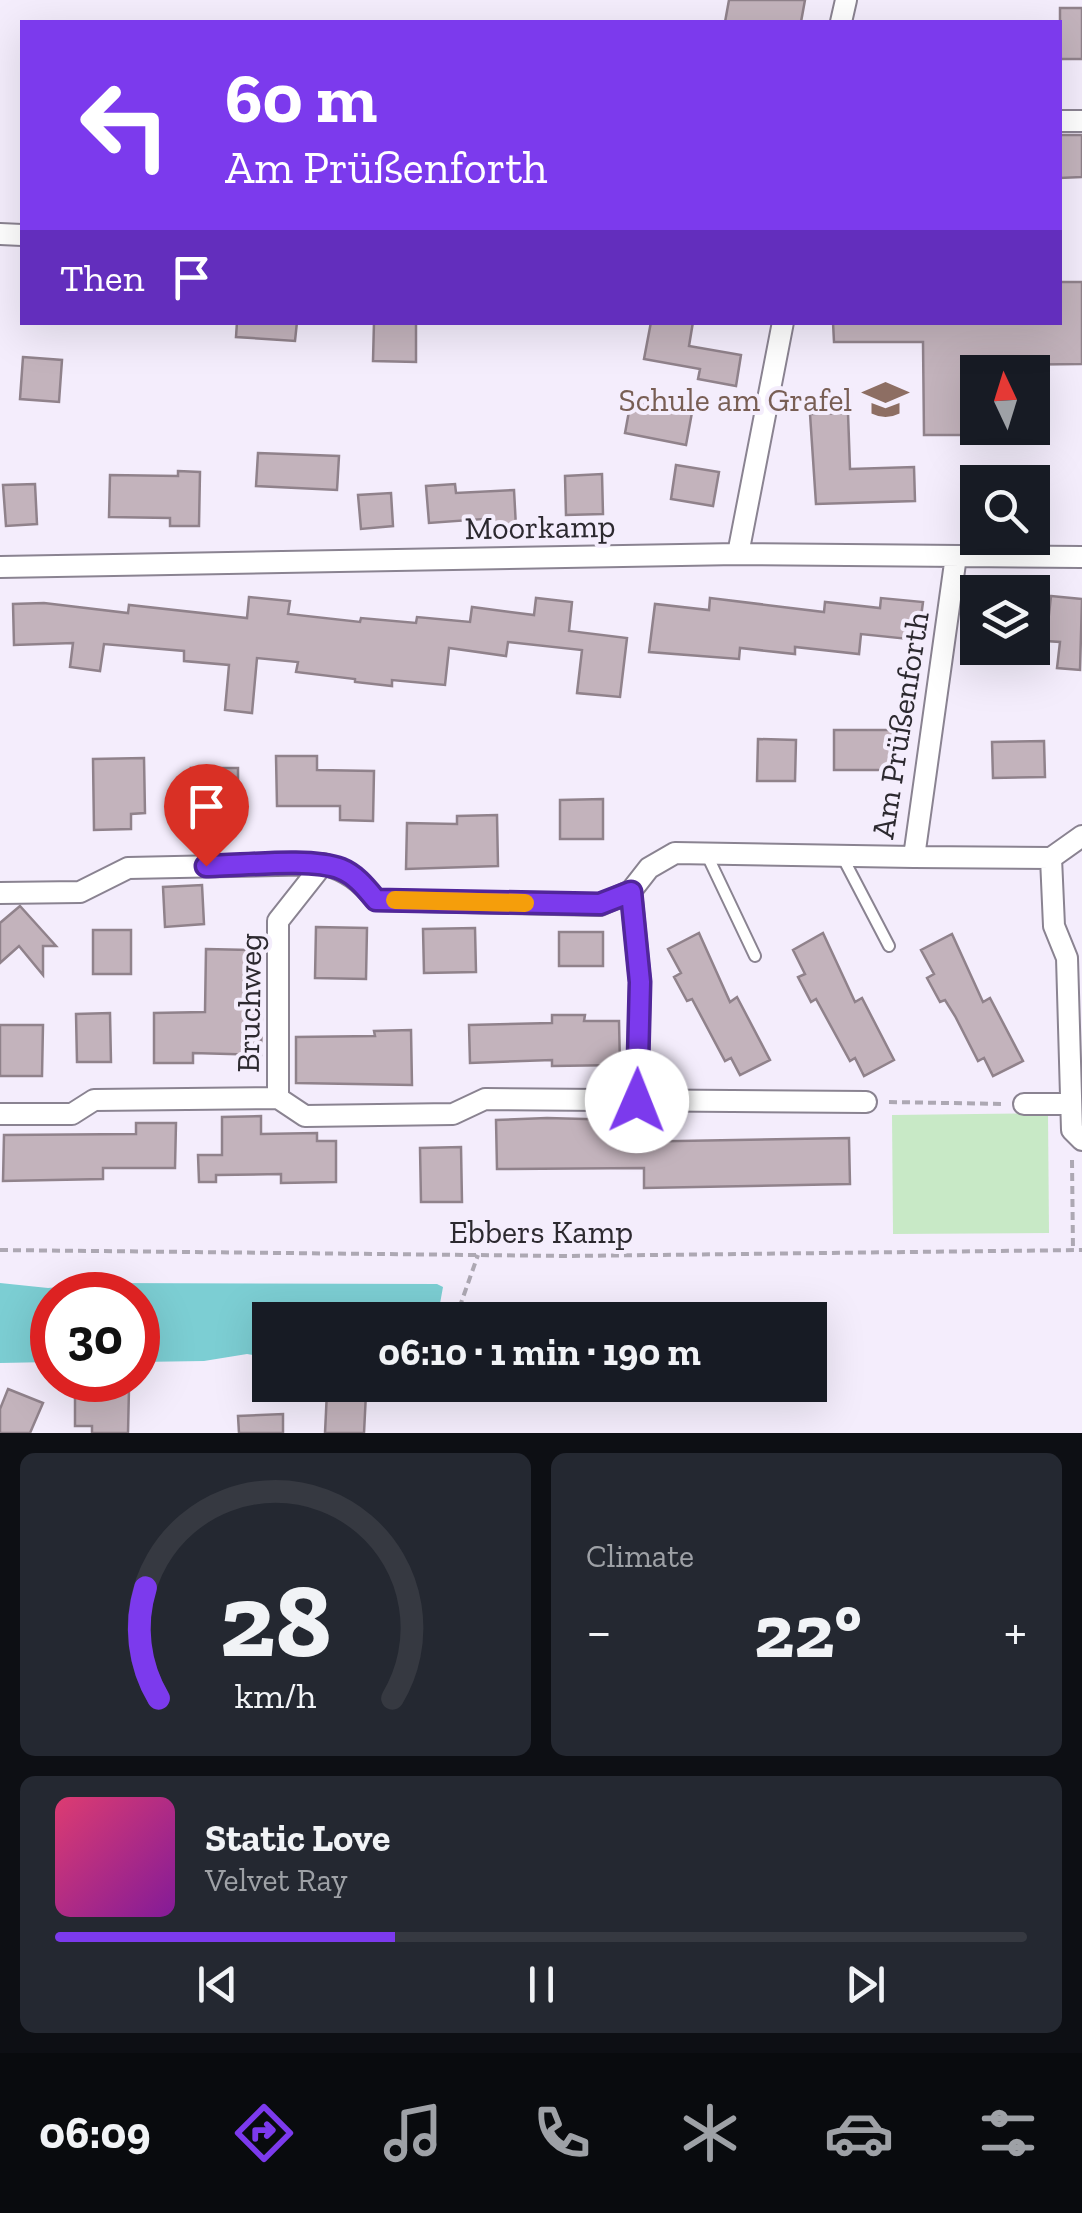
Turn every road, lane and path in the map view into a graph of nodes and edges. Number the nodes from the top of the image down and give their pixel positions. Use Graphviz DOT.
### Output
graph roads {
  1 [pos="782,325"];
  2 [pos="738,554"];
  3 [pos="956,556"];
  4 [pos="1082,556"];
  5 [pos="0,567"];
  6 [pos="1082,836"];
  7 [pos="706,854"];
  8 [pos="843,857"];
  9 [pos="914,857"];
  10 [pos="1051,858"];
  11 [pos="323,864"];
  12 [pos="631,892"];
  13 [pos="0,893"];
  14 [pos="889,946"];
  15 [pos="755,956"];
  16 [pos="278,1098"];
  17 [pos="637,1101"];
  18 [pos="866,1102"];
  19 [pos="1024,1104"];
  20 [pos="1071,1104"];
  21 [pos="0,1114"];
  22 [pos="1077,1135"];
  23 [pos="0,1250"];
  24 [pos="1073,1250"];
  25 [pos="1082,1250"];
  26 [pos="478,1255"];
  27 [pos="461,1302"];
  1 -- 2 [label="street"];
  2 -- 3 [label="street, Moorkamp"];
  2 -- 5 [label="street, Moorkamp"];
  3 -- 4 [label="street, Moorkamp"];
  3 -- 9 [label="street, Am Prüßenforth"];
  6 -- 10 [label="street"];
  7 -- 8 [label="street, Am Prüßenforth"];
  7 -- 12 [label="street, Am Prüßenforth"];
  7 -- 15 [label="lane"];
  8 -- 9 [label="street, Am Prüßenforth"];
  8 -- 14 [label="lane"];
  9 -- 10 [label="street"];
  10 -- 20 [label="street"];
  11 -- 12 [label="street"];
  11 -- 13 [label="street"];
  11 -- 16 [label="street, Bruchweg"];
  12 -- 17 [label="street"];
  16 -- 17 [label="street"];
  16 -- 21 [label="street"];
  17 -- 18 [label="street"];
  18 -- 19 [label="path"];
  19 -- 20 [label="street"];
  20 -- 22 [label="street"];
  22 -- 24 [label="path"];
  23 -- 26 [label="path, Ebbers Kamp"];
  24 -- 25 [label="path, Ebbers Kamp"];
  24 -- 26 [label="path, Ebbers Kamp"];
  26 -- 27 [label="path"];
}
